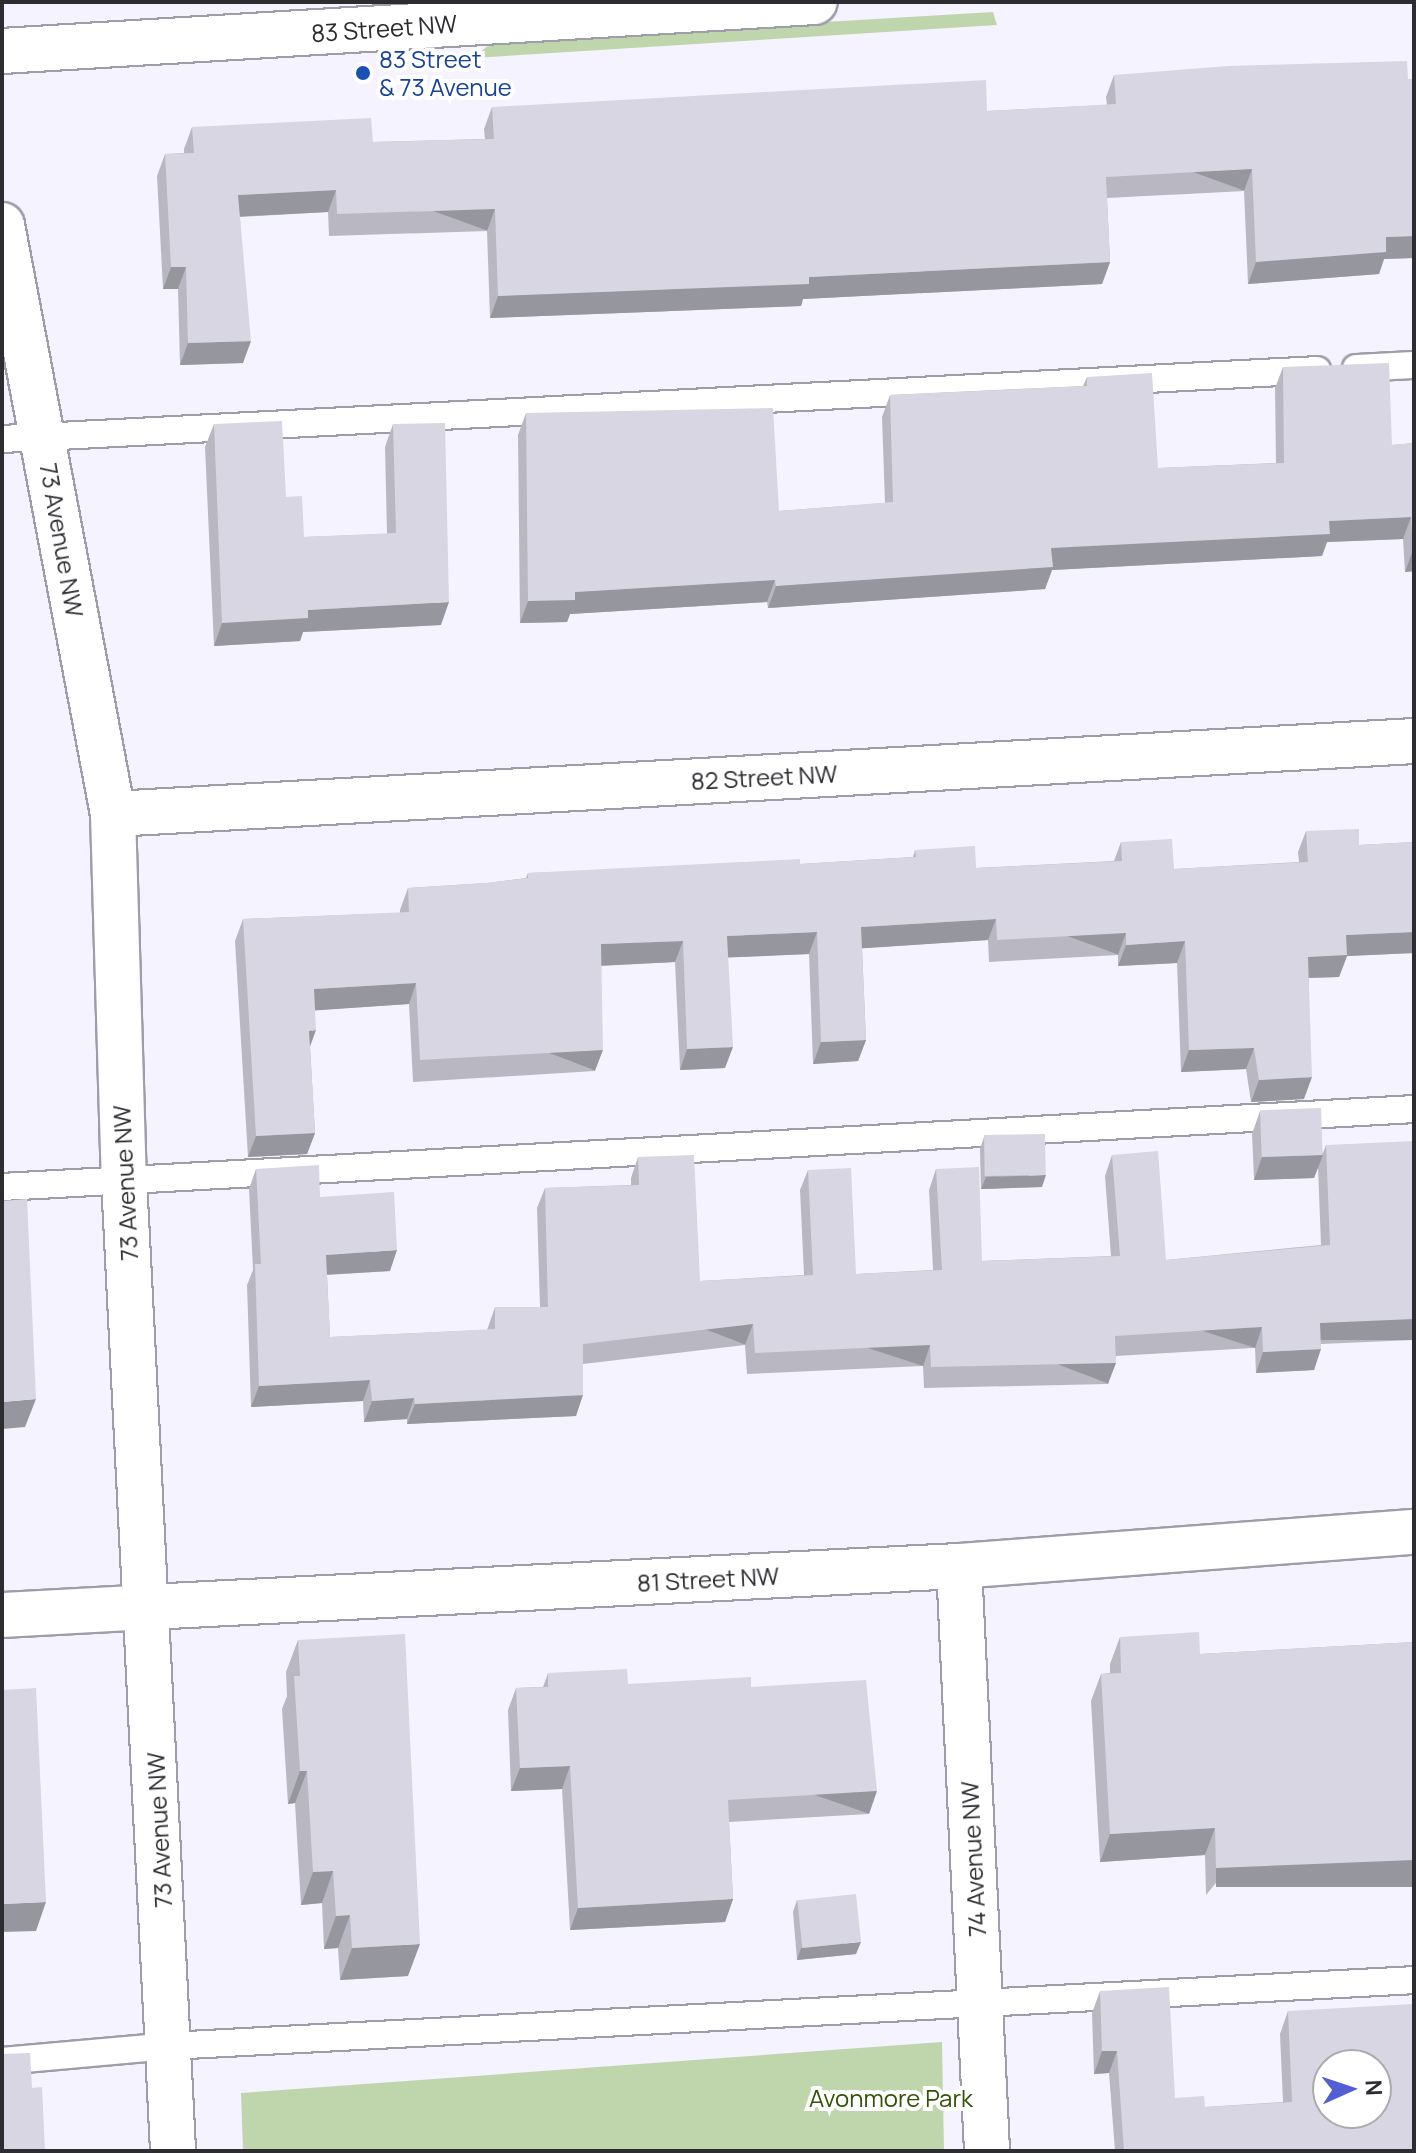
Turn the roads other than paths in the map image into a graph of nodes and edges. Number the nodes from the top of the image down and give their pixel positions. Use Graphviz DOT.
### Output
graph roads {
  1 [pos="815,2"];
  2 [pos="2,51"];
  3 [pos="2,225"];
  4 [pos="1414,365"];
  5 [pos="23,439"];
  6 [pos="1414,741"];
  7 [pos="113,814"];
  8 [pos="1414,1109"];
  9 [pos="124,1179"];
  10 [pos="2,1187"];
  11 [pos="1414,1532"];
  12 [pos="959,1566"];
  13 [pos="149,1607"];
  14 [pos="2,1615"];
  15 [pos="1414,1980"];
  16 [pos="981,2004"];
  17 [pos="169,2046"];
  18 [pos="2,2061"];
  19 [pos="173,2151"];
  20 [pos="987,2151"];
  1 -- 2 [label="street, 83 Street NW"];
  3 -- 5 [label="street, 73 Avenue NW"];
  4 -- 5 [label="lane"];
  5 -- 7 [label="street, 73 Avenue NW"];
  6 -- 7 [label="street, 82 Street NW"];
  7 -- 9 [label="street, 73 Avenue NW"];
  8 -- 9 [label="lane"];
  9 -- 10 [label="lane"];
  9 -- 13 [label="street, 73 Avenue NW"];
  11 -- 12 [label="street, 81 Street NW"];
  12 -- 13 [label="street, 81 Street NW"];
  12 -- 16 [label="street, 74 Avenue NW"];
  13 -- 14 [label="street, 81 Street NW"];
  13 -- 17 [label="street, 73 Avenue NW"];
  15 -- 16 [label="lane"];
  16 -- 17 [label="lane"];
  16 -- 20 [label="street, 74 Avenue NW"];
  17 -- 18 [label="lane"];
  17 -- 19 [label="street, 73 Avenue NW"];
}
